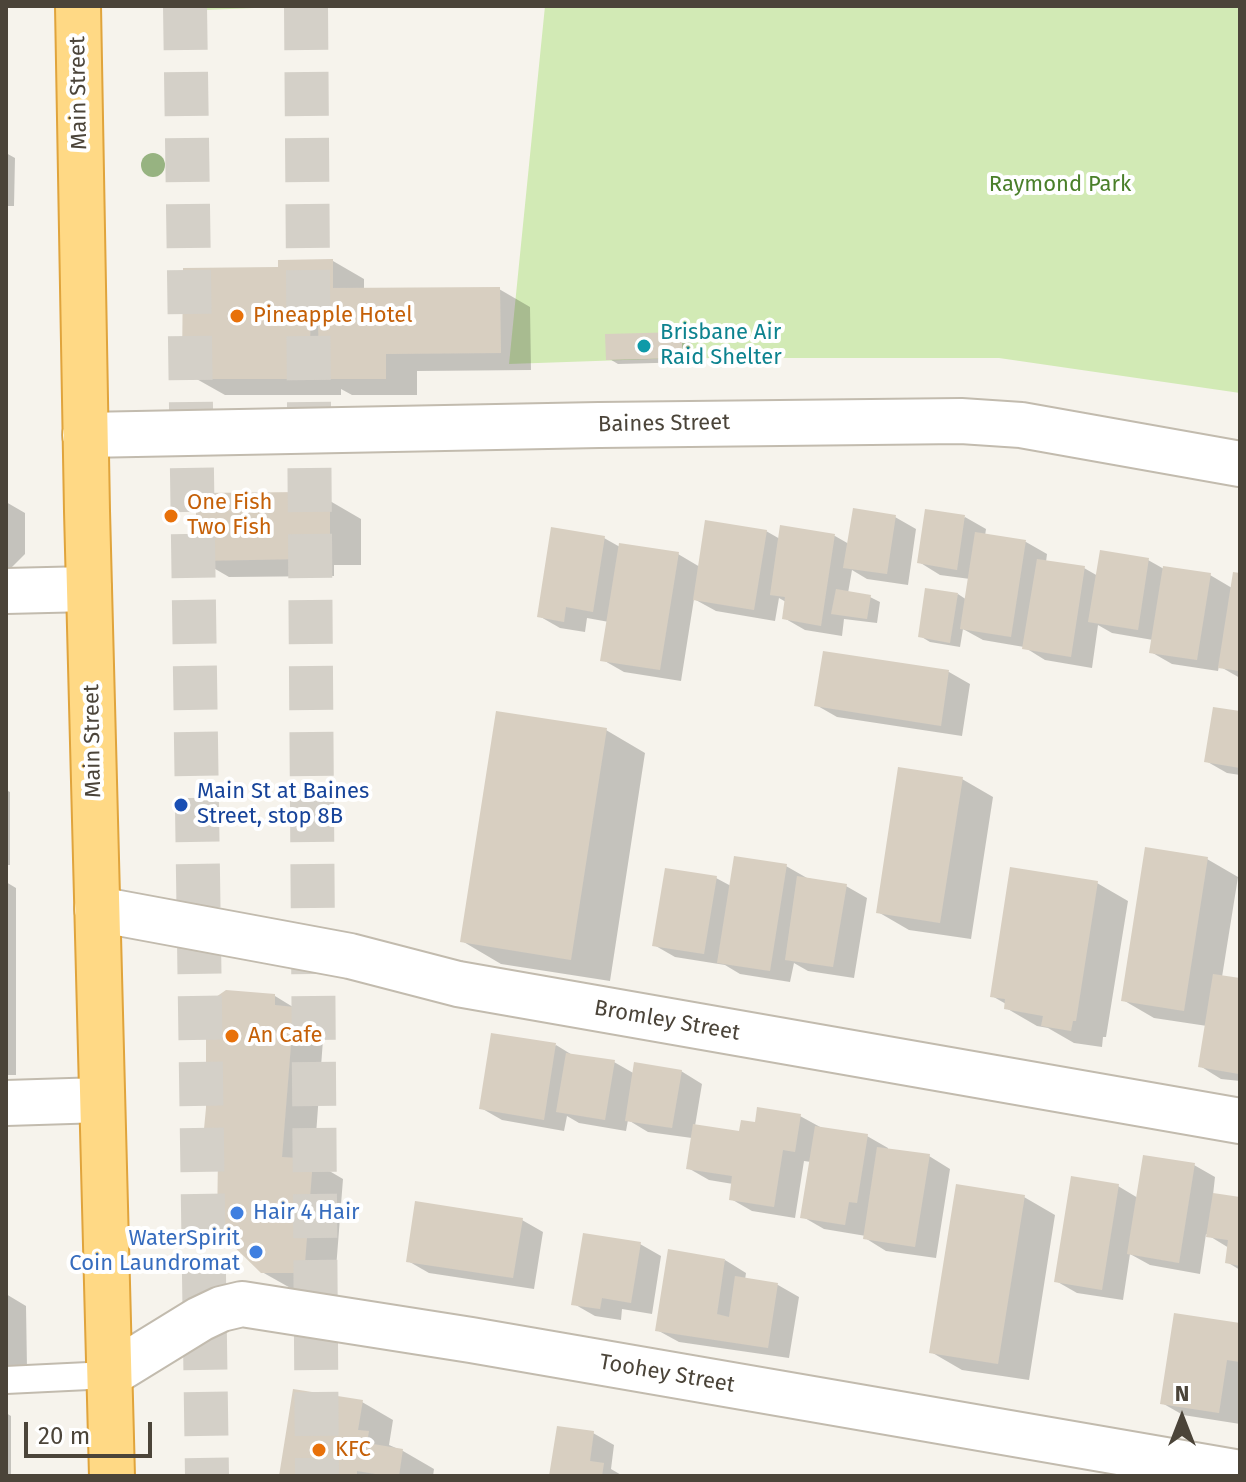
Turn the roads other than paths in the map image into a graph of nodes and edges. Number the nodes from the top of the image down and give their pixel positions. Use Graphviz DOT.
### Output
graph roads {
  1 [pos="78,6"];
  2 [pos="85,435"];
  3 [pos="1240,464"];
  4 [pos="89,589"];
  5 [pos="6,591"];
  6 [pos="97,909"];
  7 [pos="102,1100"];
  8 [pos="6,1103"];
  9 [pos="1240,1121"];
  10 [pos="109,1375"];
  11 [pos="6,1380"];
  12 [pos="1240,1473"];
  13 [pos="112,1476"];
  1 -- 2 [label="highway, Main Street"];
  2 -- 3 [label="street, Baines Street"];
  2 -- 4 [label="highway, Main Street"];
  4 -- 5 [label="street"];
  4 -- 6 [label="highway, Main Street"];
  6 -- 7 [label="highway, Main Street"];
  6 -- 9 [label="street, Bromley Street"];
  7 -- 8 [label="street"];
  7 -- 10 [label="highway, Main Street"];
  10 -- 11 [label="lane"];
  10 -- 12 [label="street, Toohey Street"];
  10 -- 13 [label="highway, Main Street"];
}
